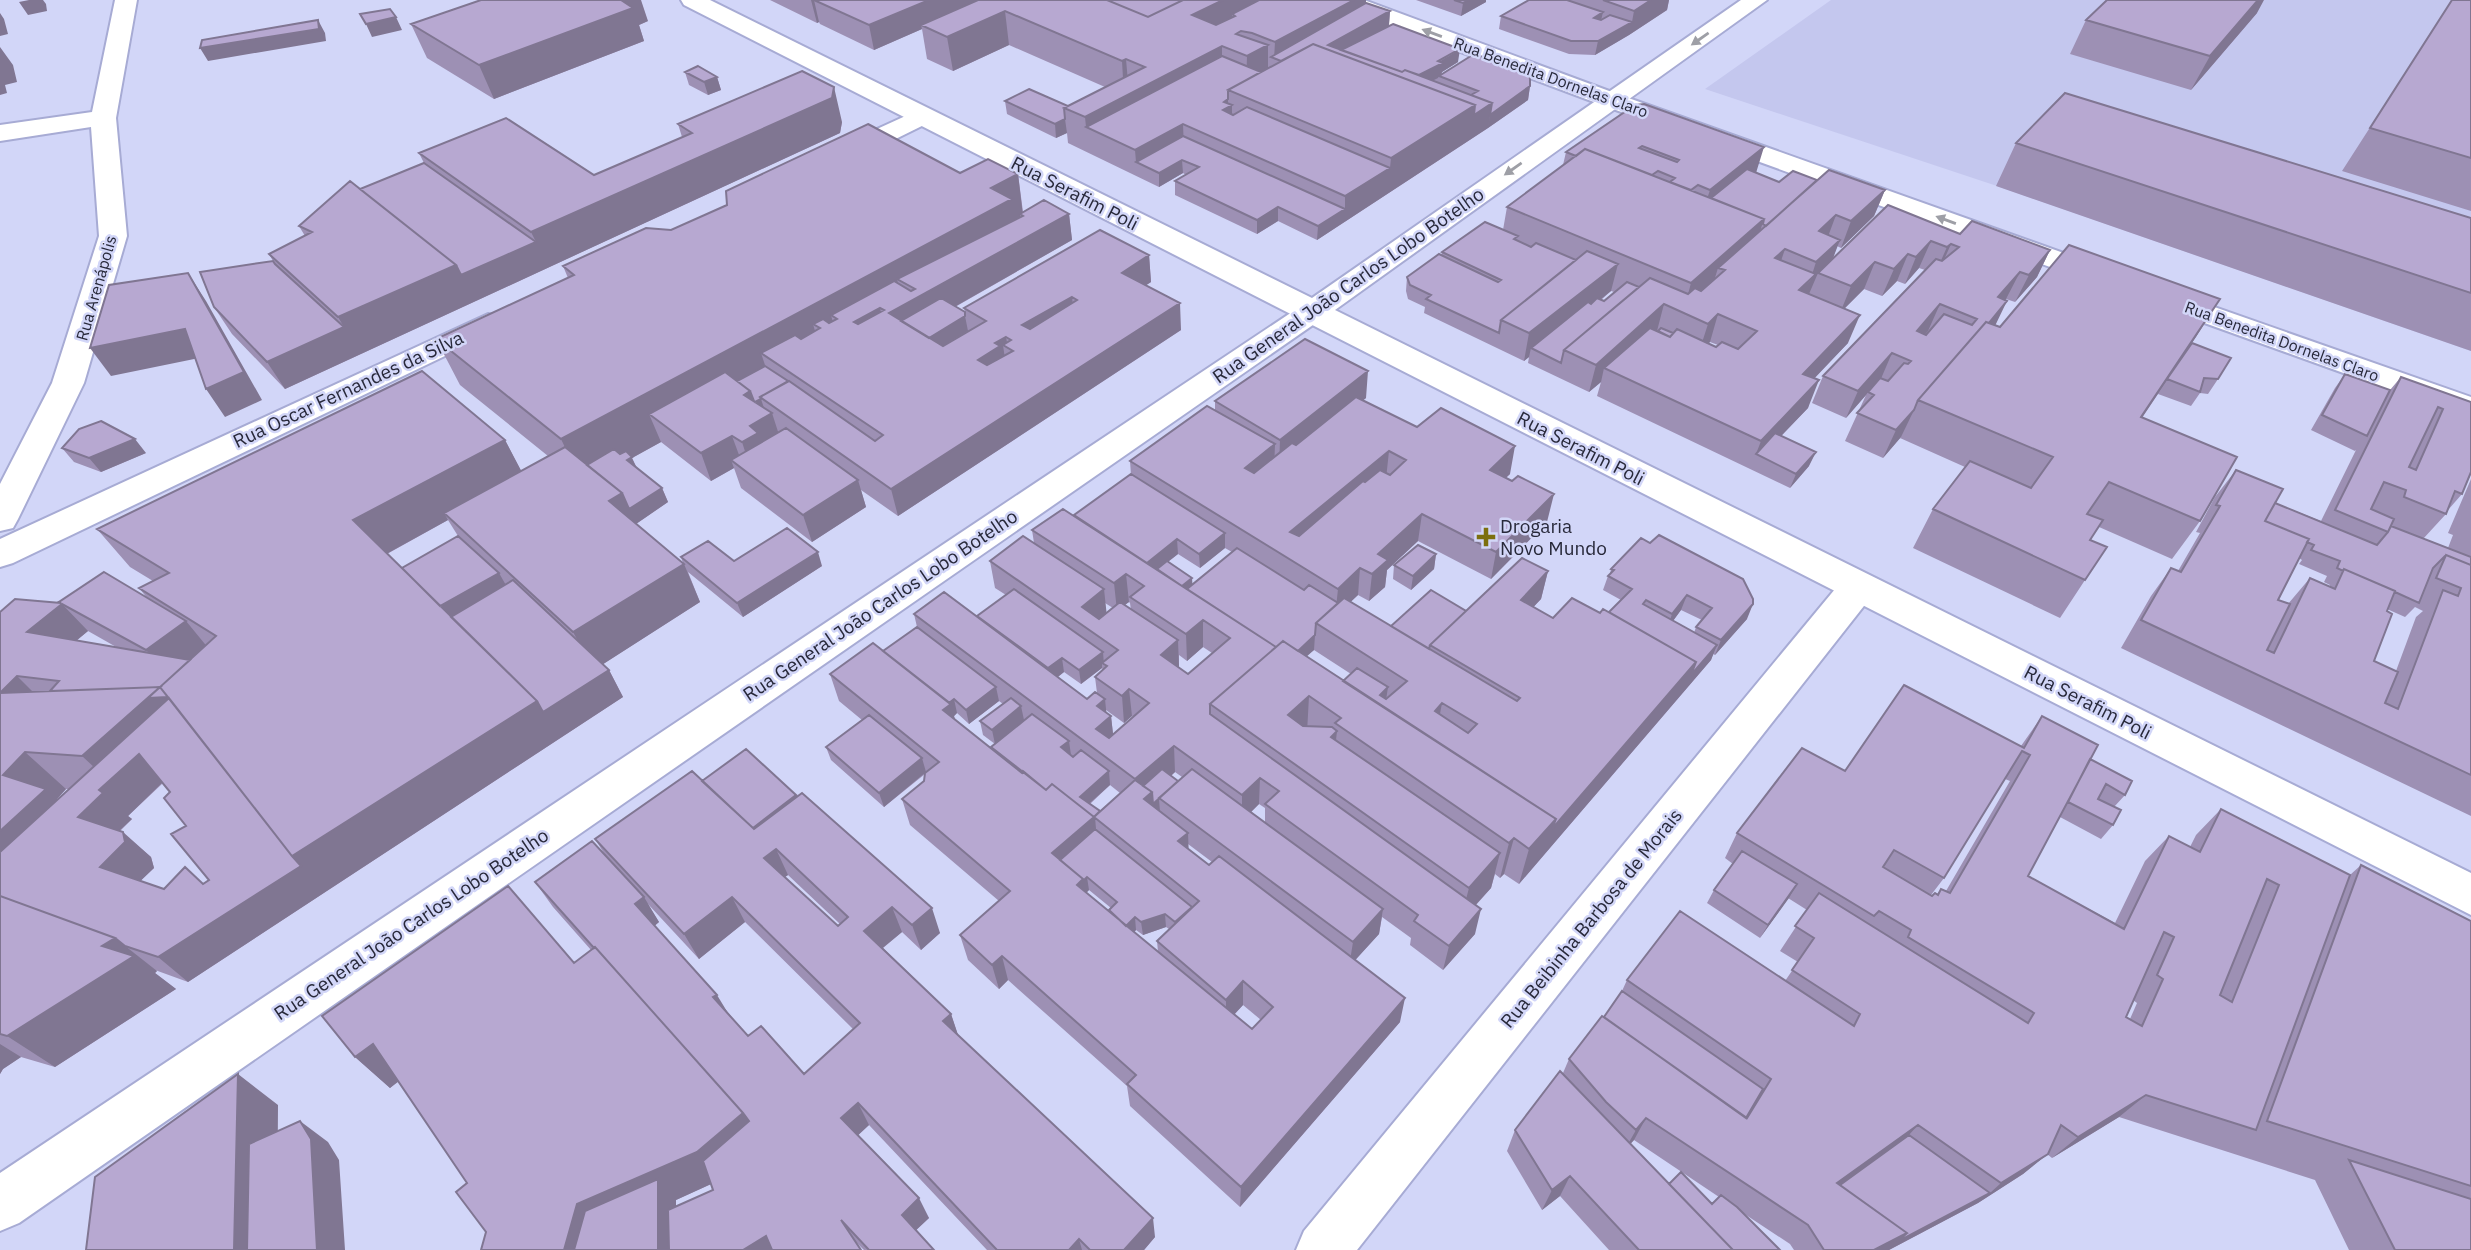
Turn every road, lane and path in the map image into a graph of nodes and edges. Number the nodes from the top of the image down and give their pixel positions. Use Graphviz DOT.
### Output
graph roads {
  1 [pos="126,0"];
  2 [pos="692,0"];
  3 [pos="1343,0"];
  4 [pos="1756,0"];
  5 [pos="1611,100"];
  6 [pos="923,116"];
  7 [pos="103,118"];
  8 [pos="0,133"];
  9 [pos="810,170"];
  10 [pos="510,312"];
  11 [pos="1312,312"];
  12 [pos="2471,409"];
  13 [pos="0,519"];
  14 [pos="0,554"];
  15 [pos="1858,587"];
  16 [pos="2471,895"];
  17 [pos="0,1204"];
  18 [pos="1323,1250"];
  1 -- 7 [label="street, Rua Arenápolis"];
  2 -- 6 [label="street, Rua Serafim Poli"];
  5 -- 3 [label="street, Rua Benedita Dornelas Claro, one-way"];
  4 -- 5 [label="street, Rua General João Carlos Lobo Botelho, one-way"];
  5 -- 11 [label="street, Rua General João Carlos Lobo Botelho, one-way"];
  12 -- 5 [label="street, Rua Benedita Dornelas Claro, one-way"];
  6 -- 9 [label="street"];
  6 -- 11 [label="street, Rua Serafim Poli"];
  7 -- 8 [label="street"];
  7 -- 13 [label="street, Rua Arenápolis"];
  10 -- 14 [label="street, Rua Oscar Fernandes da Silva"];
  11 -- 15 [label="street, Rua Serafim Poli"];
  11 -- 17 [label="street, Rua General João Carlos Lobo Botelho"];
  15 -- 16 [label="street, Rua Serafim Poli"];
  15 -- 18 [label="street, Rua Beibinha Barbosa de Morais"];
}
